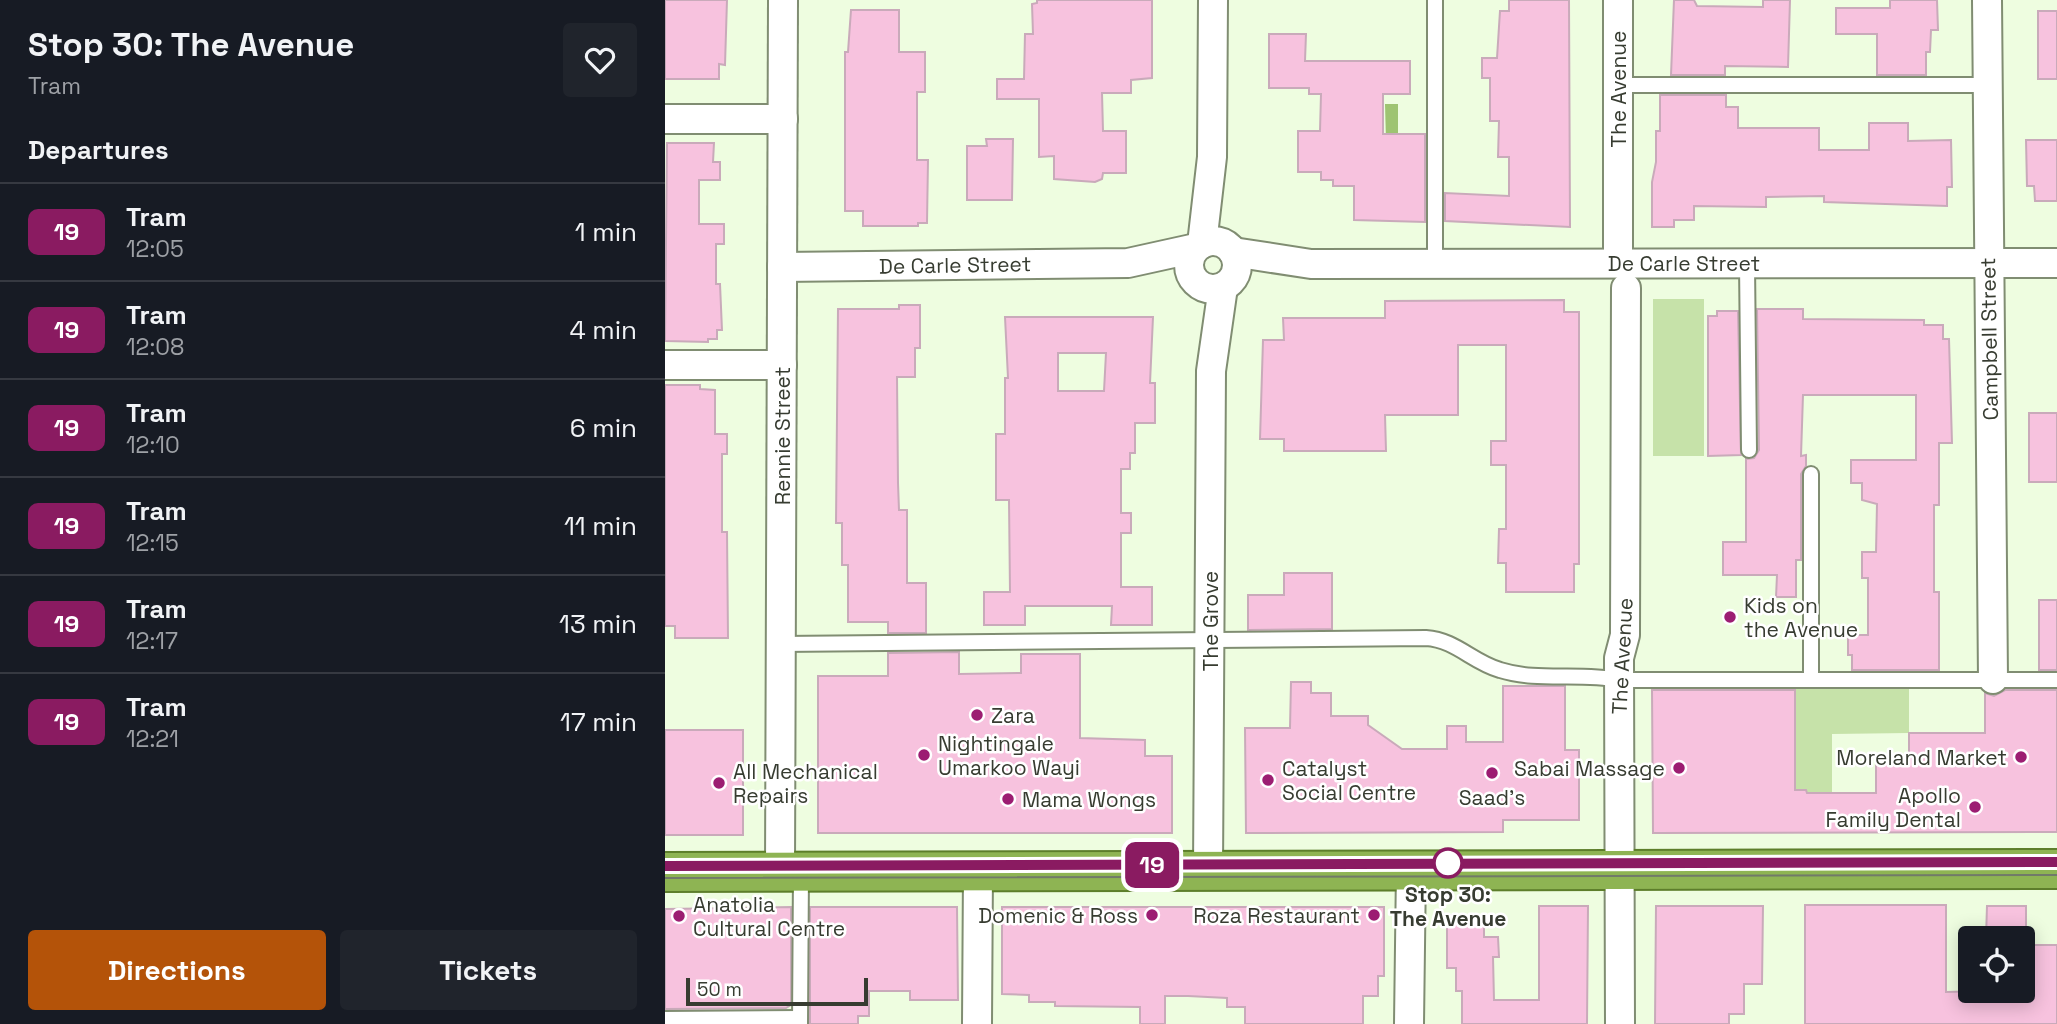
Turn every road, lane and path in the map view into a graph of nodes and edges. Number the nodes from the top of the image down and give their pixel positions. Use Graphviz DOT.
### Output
graph roads {
  1 [pos="783,0"];
  2 [pos="1213,0"];
  3 [pos="1435,0"];
  4 [pos="1619,0"];
  5 [pos="1987,0"];
  6 [pos="1619,85"];
  7 [pos="1987,85"];
  8 [pos="665,119"];
  9 [pos="783,119"];
  10 [pos="1214,247"];
  11 [pos="1128,263"];
  12 [pos="1989,263"];
  13 [pos="2057,263"];
  14 [pos="1311,264"];
  15 [pos="1435,264"];
  16 [pos="1747,264"];
  17 [pos="782,267"];
  18 [pos="1622,276"];
  19 [pos="1211,282"];
  20 [pos="665,365"];
  21 [pos="782,365"];
  22 [pos="1749,450"];
  23 [pos="1811,474"];
  24 [pos="1210,640"];
  25 [pos="781,644"];
  26 [pos="1993,679"];
  27 [pos="1619,680"];
  28 [pos="1811,680"];
  29 [pos="2057,680"];
  30 [pos="1411,869"];
  31 [pos="1621,869"];
  32 [pos="2057,869"];
  33 [pos="790,871"];
  34 [pos="978,871"];
  35 [pos="1208,871"];
  36 [pos="665,872"];
  37 [pos="665,1019"];
  38 [pos="800,1021"];
  39 [pos="977,1024"];
  40 [pos="1409,1024"];
  41 [pos="1620,1024"];
  1 -- 9 [label="street, Rennie Street"];
  2 -- 10 [label="street"];
  3 -- 15 [label="lane"];
  4 -- 6 [label="street, The Avenue"];
  5 -- 7 [label="street, Campbell Street"];
  6 -- 7 [label="lane"];
  6 -- 18 [label="street, The Avenue"];
  7 -- 12 [label="street, Campbell Street"];
  8 -- 9 [label="street"];
  9 -- 17 [label="street, Rennie Street"];
  10 -- 11 [label="street, De Carle Street"];
  10 -- 14 [label="street, De Carle Street"];
  10 -- 19 [label="street"];
  10 -- 19 [label="street"];
  11 -- 17 [label="street, De Carle Street"];
  11 -- 19 [label="street, De Carle Street"];
  12 -- 13 [label="street, De Carle Street"];
  12 -- 16 [label="street, De Carle Street"];
  12 -- 26 [label="street, Campbell Street"];
  14 -- 15 [label="street, De Carle Street"];
  14 -- 19 [label="street, De Carle Street"];
  15 -- 18 [label="street, De Carle Street"];
  16 -- 18 [label="street, De Carle Street"];
  16 -- 22 [label="lane"];
  17 -- 21 [label="street, Rennie Street"];
  18 -- 27 [label="street, The Avenue"];
  19 -- 24 [label="street, The Grove"];
  20 -- 21 [label="street"];
  21 -- 25 [label="street, Rennie Street"];
  23 -- 28 [label="lane"];
  24 -- 25 [label="lane"];
  24 -- 27 [label="lane"];
  24 -- 35 [label="street, The Grove"];
  25 -- 33 [label="street, Rennie Street"];
  26 -- 28 [label="lane"];
  26 -- 29 [label="lane"];
  27 -- 28 [label="lane"];
  27 -- 31 [label="street, The Avenue"];
  30 -- 31 [label="highway"];
  30 -- 35 [label="highway"];
  30 -- 40 [label="street"];
  31 -- 32 [label="highway"];
  31 -- 41 [label="street, The Avenue"];
  33 -- 34 [label="highway"];
  33 -- 36 [label="highway"];
  33 -- 38 [label="lane"];
  34 -- 35 [label="highway"];
  34 -- 39 [label="street"];
  37 -- 38 [label="lane"];
}
